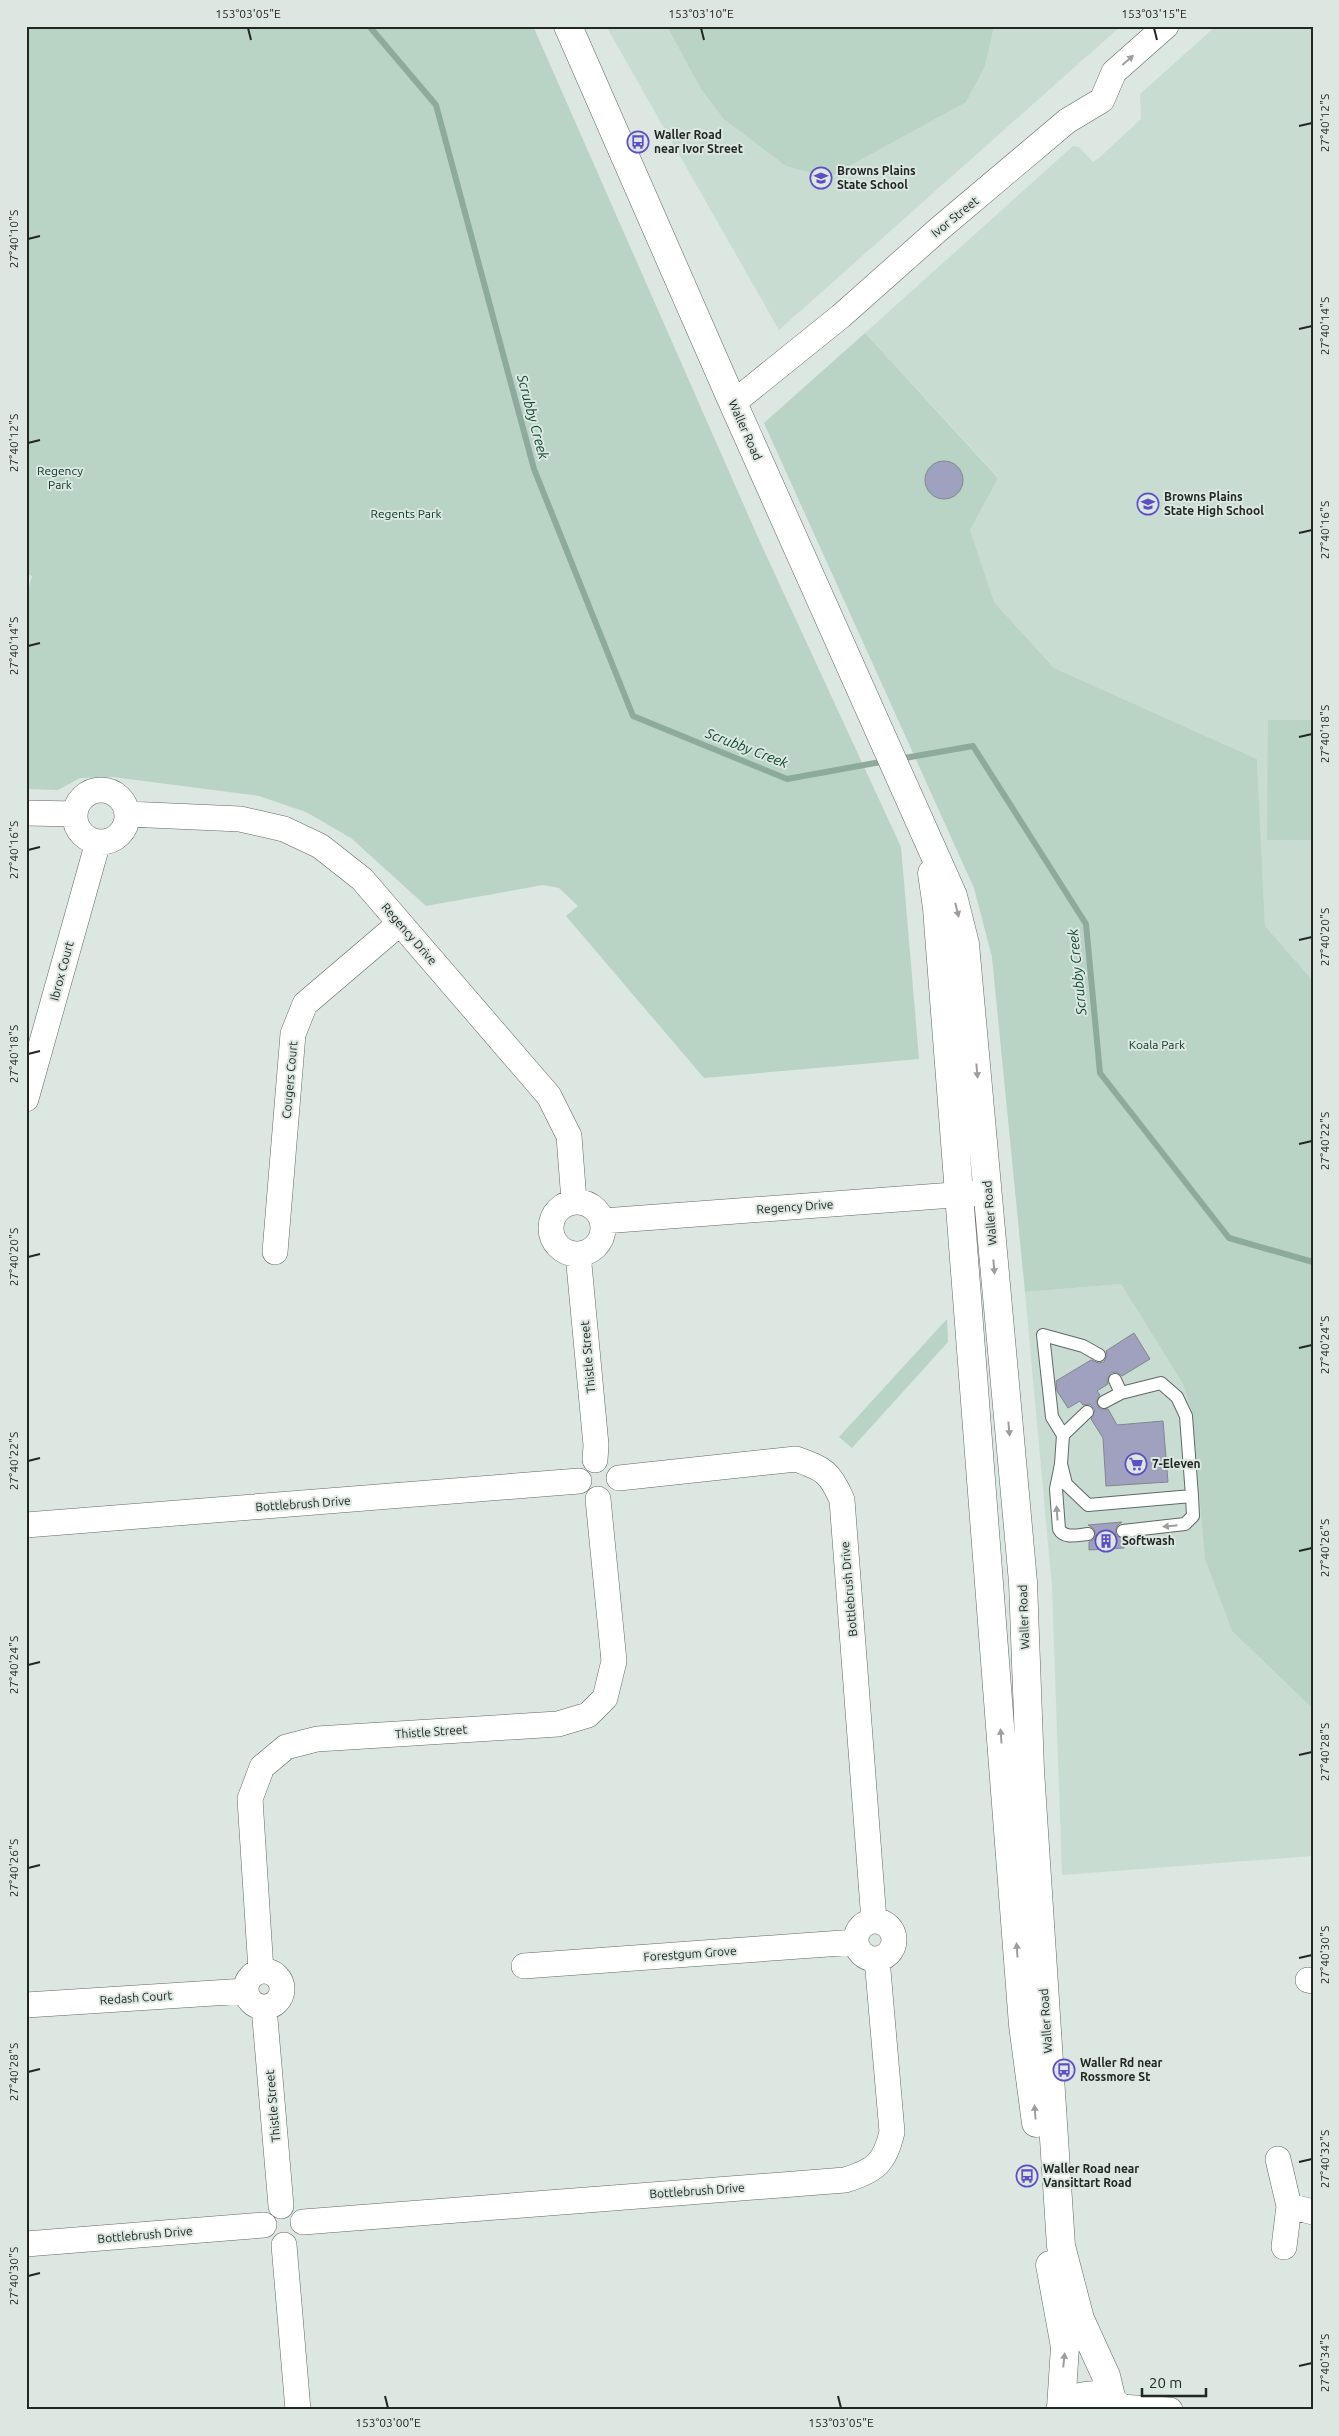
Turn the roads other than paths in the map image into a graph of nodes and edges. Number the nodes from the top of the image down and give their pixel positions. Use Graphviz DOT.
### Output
graph roads {
  1 [pos="568,26"];
  2 [pos="1166,26"];
  3 [pos="733,403"];
  4 [pos="26,813"];
  5 [pos="75,814"];
  6 [pos="127,814"];
  7 [pos="925,832"];
  8 [pos="98,842"];
  9 [pos="400,924"];
  10 [pos="26,1099"];
  11 [pos="988,1193"];
  12 [pos="959,1195"];
  13 [pos="574,1201"];
  14 [pos="603,1222"];
  15 [pos="275,1252"];
  16 [pos="578,1254"];
  17 [pos="1099,1355"];
  18 [pos="1115,1380"];
  19 [pos="1121,1393"];
  20 [pos="1104,1402"];
  21 [pos="1087,1412"];
  22 [pos="1064,1435"];
  23 [pos="595,1460"];
  24 [pos="1061,1464"];
  25 [pos="1014,1477"];
  26 [pos="619,1478"];
  27 [pos="982,1480"];
  28 [pos="579,1481"];
  29 [pos="1192,1496"];
  30 [pos="598,1500"];
  31 [pos="26,1525"];
  32 [pos="1123,1531"];
  33 [pos="1088,1534"];
  34 [pos="1016,1771"];
  35 [pos="874,1921"];
  36 [pos="856,1942"];
  37 [pos="878,1959"];
  38 [pos="524,1966"];
  39 [pos="261,1971"];
  40 [pos="255,1999"];
  41 [pos="26,2005"];
  42 [pos="1278,2159"];
  43 [pos="281,2206"];
  44 [pos="1289,2206"];
  45 [pos="1313,2212"];
  46 [pos="303,2222"];
  47 [pos="264,2225"];
  48 [pos="26,2244"];
  49 [pos="284,2245"];
  50 [pos="1284,2247"];
  51 [pos="1118,2406"];
  52 [pos="1061,2409"];
  53 [pos="298,2410"];
  54 [pos="1170,2410"];
  1 -- 3 [label="street, Waller Road"];
  3 -- 2 [label="street, Ivor Street, one-way"];
  3 -- 7 [label="street, Waller Road"];
  4 -- 5 [label="street"];
  5 -- 6 [label="street"];
  5 -- 8 [label="street"];
  6 -- 8 [label="street"];
  6 -- 9 [label="street, Regency Drive"];
  7 -- 11 [label="street, Waller Road, one-way"];
  7 -- 12 [label="street, Waller Road"];
  8 -- 10 [label="street, Ibrox Court"];
  9 -- 13 [label="street, Regency Drive"];
  9 -- 15 [label="street, Cougers Court"];
  11 -- 12 [label="street, Regency Drive"];
  11 -- 25 [label="street, Waller Road, one-way"];
  12 -- 14 [label="street, Regency Drive"];
  12 -- 27 [label="street, Waller Road"];
  13 -- 14 [label="street"];
  13 -- 16 [label="street"];
  14 -- 16 [label="street"];
  16 -- 23 [label="street, Thistle Street"];
  17 -- 22 [label="lane"];
  18 -- 19 [label="lane"];
  19 -- 20 [label="lane"];
  19 -- 29 [label="lane"];
  21 -- 22 [label="lane"];
  22 -- 24 [label="lane"];
  23 -- 26 [label="street"];
  23 -- 28 [label="street"];
  24 -- 29 [label="lane"];
  33 -- 24 [label="lane, one-way"];
  25 -- 27 [label="street"];
  25 -- 34 [label="street, Waller Road"];
  26 -- 30 [label="street"];
  26 -- 35 [label="street, Bottlebrush Drive"];
  34 -- 27 [label="street, Waller Road, one-way"];
  28 -- 30 [label="street"];
  28 -- 31 [label="street, Bottlebrush Drive"];
  29 -- 32 [label="lane, one-way"];
  30 -- 39 [label="street, Thistle Street"];
  34 -- 51 [label="street, Waller Road"];
  52 -- 34 [label="street, Waller Road, one-way"];
  35 -- 36 [label="street"];
  35 -- 37 [label="street"];
  36 -- 37 [label="street"];
  36 -- 38 [label="street, Forestgum Grove"];
  37 -- 46 [label="street, Bottlebrush Drive"];
  39 -- 40 [label="street"];
  39 -- 40 [label="street"];
  40 -- 41 [label="street, Redash Court"];
  40 -- 43 [label="street, Thistle Street"];
  42 -- 44 [label="street"];
  43 -- 46 [label="street"];
  43 -- 47 [label="street"];
  44 -- 45 [label="street"];
  44 -- 50 [label="street"];
  46 -- 49 [label="street"];
  47 -- 48 [label="street, Bottlebrush Drive"];
  47 -- 49 [label="street"];
  49 -- 53 [label="street"];
  51 -- 52 [label="street, Waller Road"];
  51 -- 54 [label="street"];
}
